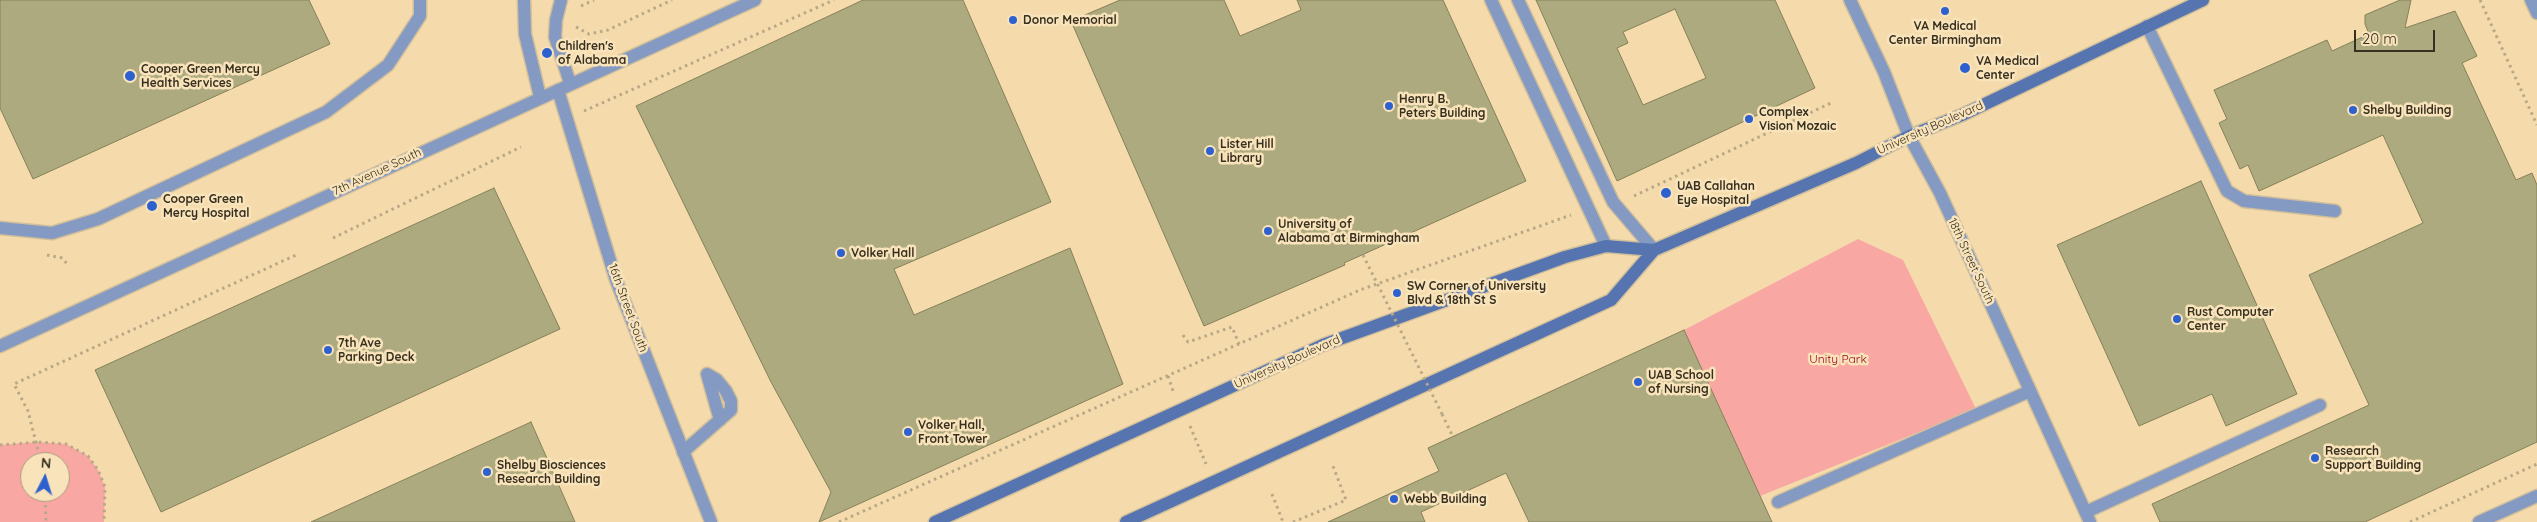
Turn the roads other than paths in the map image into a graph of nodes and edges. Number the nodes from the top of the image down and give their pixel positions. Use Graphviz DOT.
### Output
graph roads {
  1 [pos="420,0"];
  2 [pos="524,0"];
  3 [pos="561,0"];
  4 [pos="755,0"];
  5 [pos="1491,0"];
  6 [pos="1518,0"];
  7 [pos="1850,0"];
  8 [pos="2203,0"];
  9 [pos="2531,0"];
  10 [pos="2537,13"];
  11 [pos="2147,26"];
  12 [pos="570,83"];
  13 [pos="558,90"];
  14 [pos="540,97"];
  15 [pos="1909,136"];
  16 [pos="2335,211"];
  17 [pos="0,228"];
  18 [pos="1606,246"];
  19 [pos="1654,250"];
  20 [pos="0,346"];
  21 [pos="2030,391"];
  22 [pos="2320,405"];
  23 [pos="720,420"];
  24 [pos="683,452"];
  25 [pos="2537,496"];
  26 [pos="1778,502"];
  27 [pos="2088,517"];
  28 [pos="711,522"];
  29 [pos="934,522"];
  30 [pos="1126,522"];
  31 [pos="2479,522"];
  1 -- 17 [label="street"];
  2 -- 14 [label="street"];
  3 -- 12 [label="street"];
  4 -- 12 [label="street, 7th Avenue South"];
  5 -- 18 [label="street"];
  6 -- 19 [label="street"];
  7 -- 15 [label="street, 18th Street South"];
  8 -- 11 [label="main road, University Boulevard"];
  9 -- 10 [label="street"];
  11 -- 15 [label="main road, University Boulevard"];
  11 -- 16 [label="street"];
  12 -- 13 [label="street, 7th Avenue South"];
  13 -- 14 [label="street, 7th Avenue South"];
  13 -- 24 [label="street, 16th Street South"];
  14 -- 20 [label="street, 7th Avenue South"];
  15 -- 19 [label="main road, University Boulevard"];
  15 -- 21 [label="street, 18th Street South"];
  18 -- 19 [label="main road, University Boulevard"];
  18 -- 29 [label="main road, University Boulevard"];
  19 -- 30 [label="main road, University Boulevard"];
  21 -- 26 [label="street"];
  21 -- 27 [label="street, 18th Street South"];
  22 -- 27 [label="street"];
  23 -- 24 [label="street"];
  24 -- 28 [label="street, 16th Street South"];
  25 -- 31 [label="street"];
}
